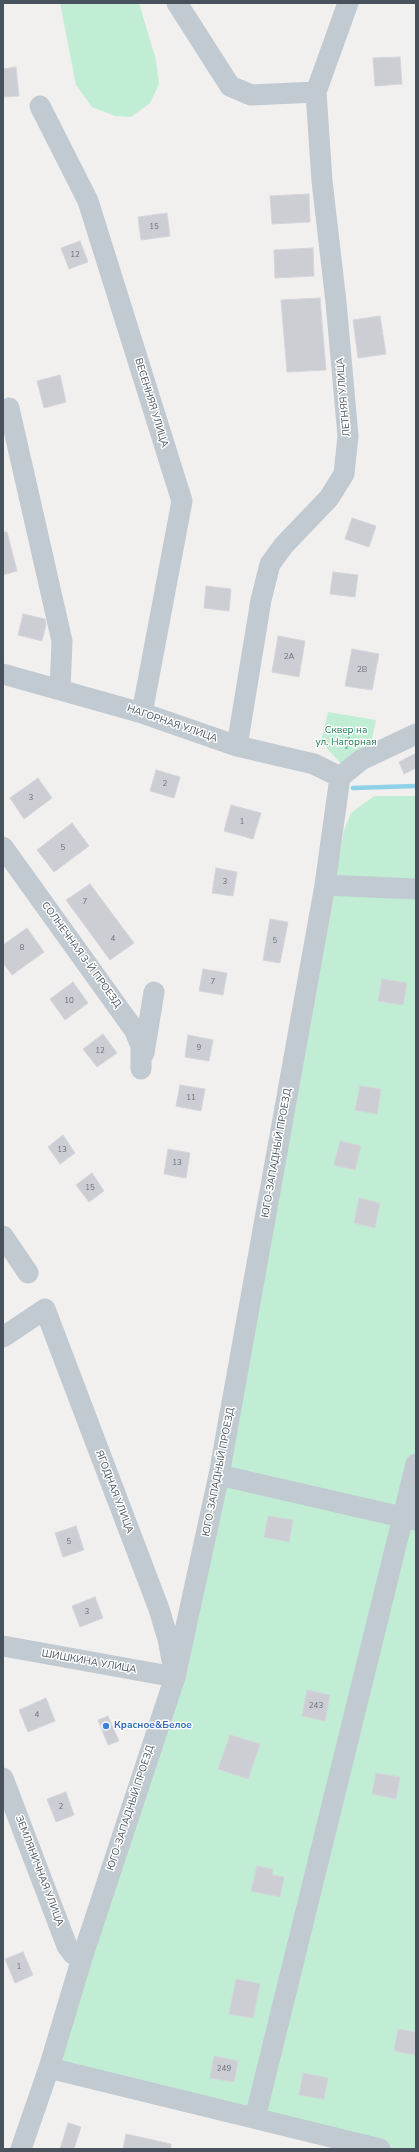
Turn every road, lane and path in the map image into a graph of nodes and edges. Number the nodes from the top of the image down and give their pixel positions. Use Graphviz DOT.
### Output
graph roads {
  1 [pos="177,3"];
  2 [pos="348,3"];
  3 [pos="316,92"];
  4 [pos="40,106"];
  5 [pos="9,408"];
  6 [pos="3,674"];
  7 [pos="60,690"];
  8 [pos="142,713"];
  9 [pos="342,728"];
  10 [pos="361,731"];
  11 [pos="416,734"];
  12 [pos="237,746"];
  13 [pos="340,776"];
  14 [pos="3,847"];
  15 [pos="325,885"];
  16 [pos="416,889"];
  17 [pos="154,992"];
  18 [pos="3,1236"];
  19 [pos="28,1273"];
  20 [pos="3,1337"];
  21 [pos="416,1464"];
  22 [pos="219,1475"];
  23 [pos="409,1519"];
  24 [pos="3,1646"];
  25 [pos="175,1677"];
  26 [pos="3,1778"];
  27 [pos="82,1958"];
  28 [pos="49,2068"];
  29 [pos="255,2118"];
  30 [pos="21,2149"];
  31 [pos="380,2149"];
  1 -- 3 [label="street"];
  2 -- 3 [label="street"];
  3 -- 12 [label="street, ЛЕТНЯЯ УЛИЦА"];
  4 -- 8 [label="street, ВЕСЕННЯЯ УЛИЦА"];
  5 -- 7 [label="street"];
  6 -- 7 [label="street, НАГОРНАЯ УЛИЦА"];
  7 -- 8 [label="street, НАГОРНАЯ УЛИЦА"];
  8 -- 12 [label="street, НАГОРНАЯ УЛИЦА"];
  9 -- 10 [label="path"];
  11 -- 13 [label="street"];
  12 -- 13 [label="street, НАГОРНАЯ УЛИЦА"];
  13 -- 15 [label="street, ЮГО-ЗАПАДНЫЙ ПРОЕЗД"];
  14 -- 17 [label="street, СОЛНЕЧНАЯ 3-Й ПРОЕЗД"];
  15 -- 16 [label="street"];
  15 -- 22 [label="street, ЮГО-ЗАПАДНЫЙ ПРОЕЗД"];
  18 -- 19 [label="street"];
  20 -- 25 [label="street, ЯГОДНАЯ УЛИЦА"];
  21 -- 23 [label="street"];
  22 -- 23 [label="street"];
  22 -- 25 [label="street, ЮГО-ЗАПАДНЫЙ ПРОЕЗД"];
  23 -- 29 [label="street"];
  24 -- 25 [label="street, ШИШКИНА УЛИЦА"];
  25 -- 27 [label="street, ЮГО-ЗАПАДНЫЙ ПРОЕЗД"];
  26 -- 27 [label="street, ЗЕМЛЯНИЧНАЯ УЛИЦА"];
  27 -- 28 [label="street, ЮГО-ЗАПАДНЫЙ ПРОЕЗД"];
  28 -- 29 [label="street"];
  28 -- 30 [label="street, ЮГО-ЗАПАДНЫЙ ПРОЕЗД"];
  29 -- 31 [label="street"];
}
